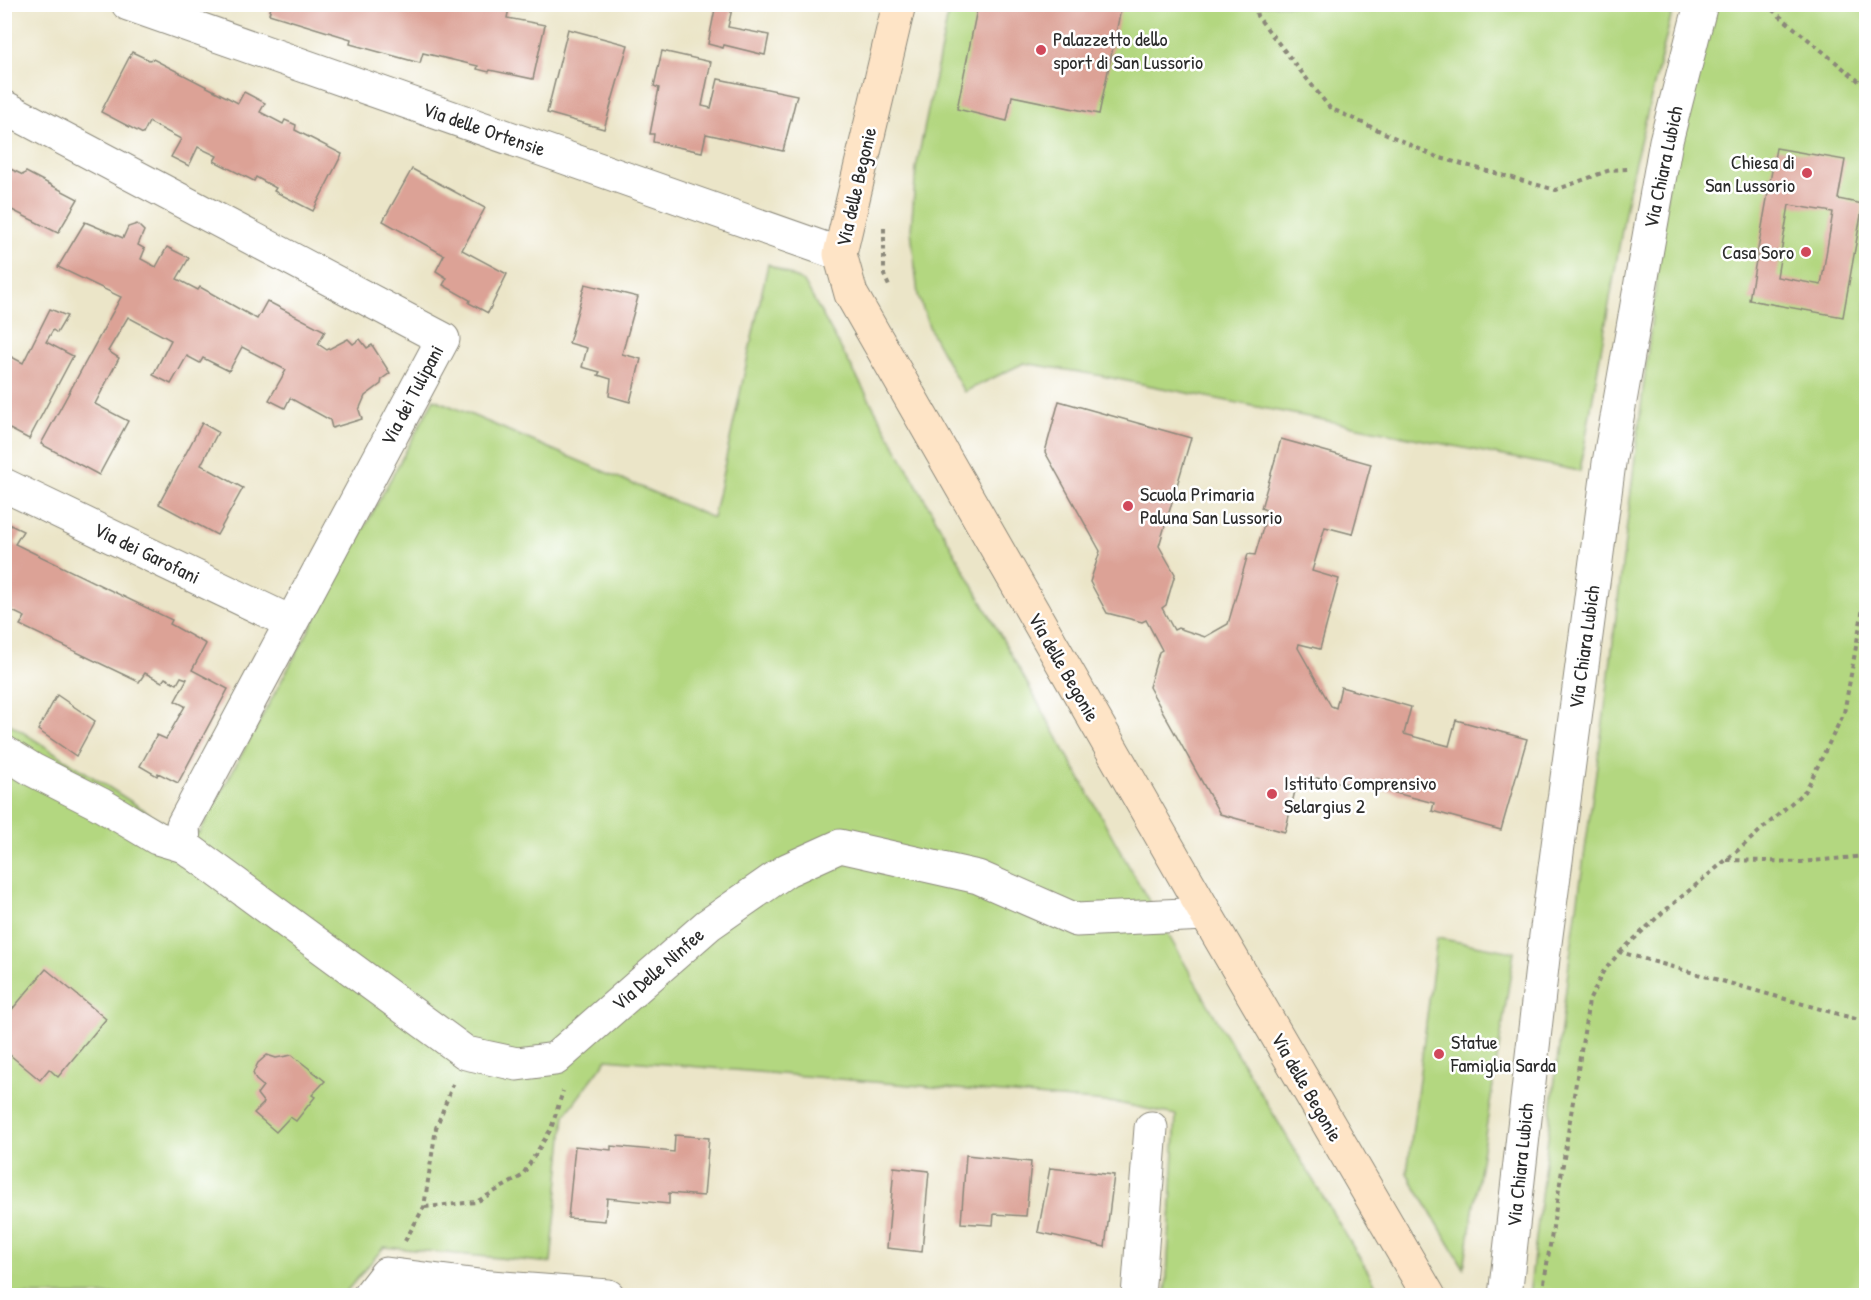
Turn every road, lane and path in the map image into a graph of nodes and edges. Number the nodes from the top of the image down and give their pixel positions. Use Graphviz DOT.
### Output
graph roads {
  1 [pos="128,4"];
  2 [pos="898,4"];
  3 [pos="1255,4"];
  4 [pos="1701,4"];
  5 [pos="1765,4"];
  6 [pos="1866,87"];
  7 [pos="4,107"];
  8 [pos="1661,166"];
  9 [pos="884,221"];
  10 [pos="840,254"];
  11 [pos="893,295"];
  12 [pos="4,485"];
  13 [pos="1866,592"];
  14 [pos="290,622"];
  15 [pos="4,752"];
  16 [pos="183,835"];
  17 [pos="1866,856"];
  18 [pos="1726,860"];
  19 [pos="1206,915"];
  20 [pos="1620,952"];
  21 [pos="1866,1022"];
  22 [pos="466,1053"];
  23 [pos="555,1059"];
  24 [pos="1151,1128"];
  25 [pos="424,1208"];
  26 [pos="1544,1284"];
  27 [pos="378,1285"];
  28 [pos="468,1288"];
  29 [pos="608,1296"];
  30 [pos="1138,1296"];
  31 [pos="1429,1296"];
  32 [pos="1505,1296"];
  1 -- 10 [label="street, Via delle Ortensie"];
  2 -- 10 [label="street, Via delle Begonie"];
  3 -- 8 [label="path"];
  4 -- 8 [label="street, Via Chiara Lubich"];
  5 -- 6 [label="path"];
  7 -- 14 [label="street, Via dei Tulipani"];
  8 -- 32 [label="street, Via Chiara Lubich"];
  9 -- 11 [label="path"];
  10 -- 19 [label="street, Via delle Begonie"];
  12 -- 14 [label="street, Via dei Garofani"];
  13 -- 18 [label="path"];
  14 -- 16 [label="street, Via dei Tulipani"];
  15 -- 16 [label="street"];
  16 -- 22 [label="street"];
  17 -- 18 [label="path"];
  18 -- 20 [label="path"];
  19 -- 23 [label="street, Via Delle Ninfee"];
  19 -- 31 [label="street, Via delle Begonie"];
  20 -- 21 [label="path"];
  20 -- 26 [label="path"];
  22 -- 23 [label="street"];
  22 -- 25 [label="path"];
  23 -- 25 [label="path"];
  24 -- 30 [label="street"];
  25 -- 27 [label="path"];
  27 -- 28 [label="street"];
  28 -- 29 [label="street"];
}
